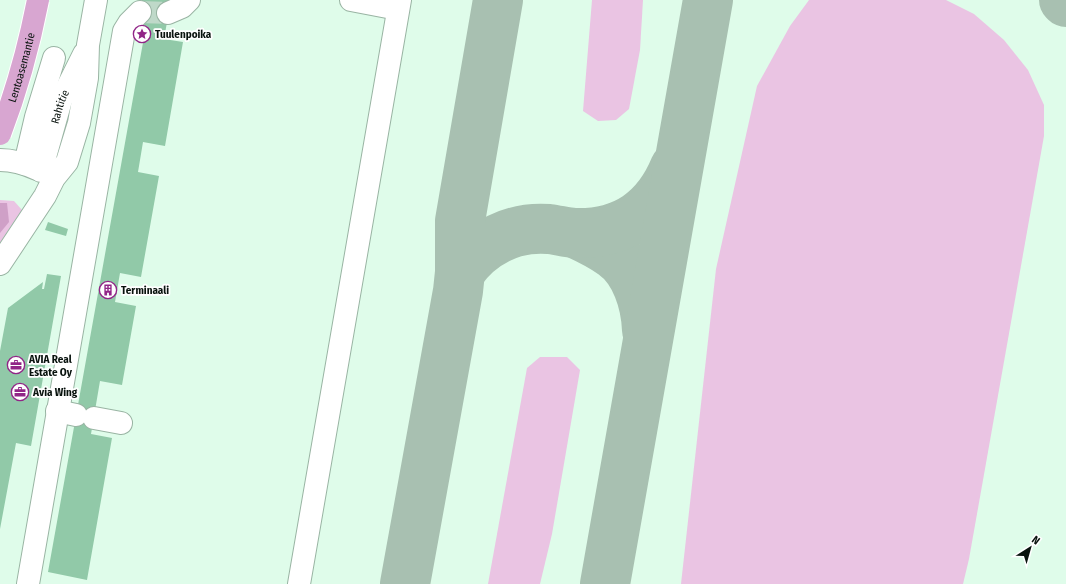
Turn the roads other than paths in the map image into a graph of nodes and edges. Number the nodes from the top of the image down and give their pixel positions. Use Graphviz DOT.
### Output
graph roads {
  1 [pos="38,0"];
  2 [pos="96,0"];
  3 [pos="189,0"];
  4 [pos="351,0"];
  5 [pos="399,5"];
  6 [pos="140,12"];
  7 [pos="168,13"];
  8 [pos="88,45"];
  9 [pos="54,58"];
  10 [pos="0,134"];
  11 [pos="0,160"];
  12 [pos="40,171"];
  13 [pos="0,264"];
  14 [pos="76,415"];
  15 [pos="121,423"];
  16 [pos="28,584"];
  17 [pos="299,584"];
  1 -- 10 [label="main road, Lentoasemantie, bridge"];
  2 -- 8 [label="street, Rahtitie"];
  3 -- 7 [label="street"];
  4 -- 5 [label="street"];
  5 -- 17 [label="street"];
  6 -- 14 [label="street"];
  8 -- 12 [label="street, Rahtitie"];
  8 -- 12 [label="street, Rahtitie"];
  9 -- 12 [label="street"];
  11 -- 12 [label="street"];
  12 -- 13 [label="street, Rahtitie"];
  14 -- 15 [label="street"];
  14 -- 16 [label="street"];
}
